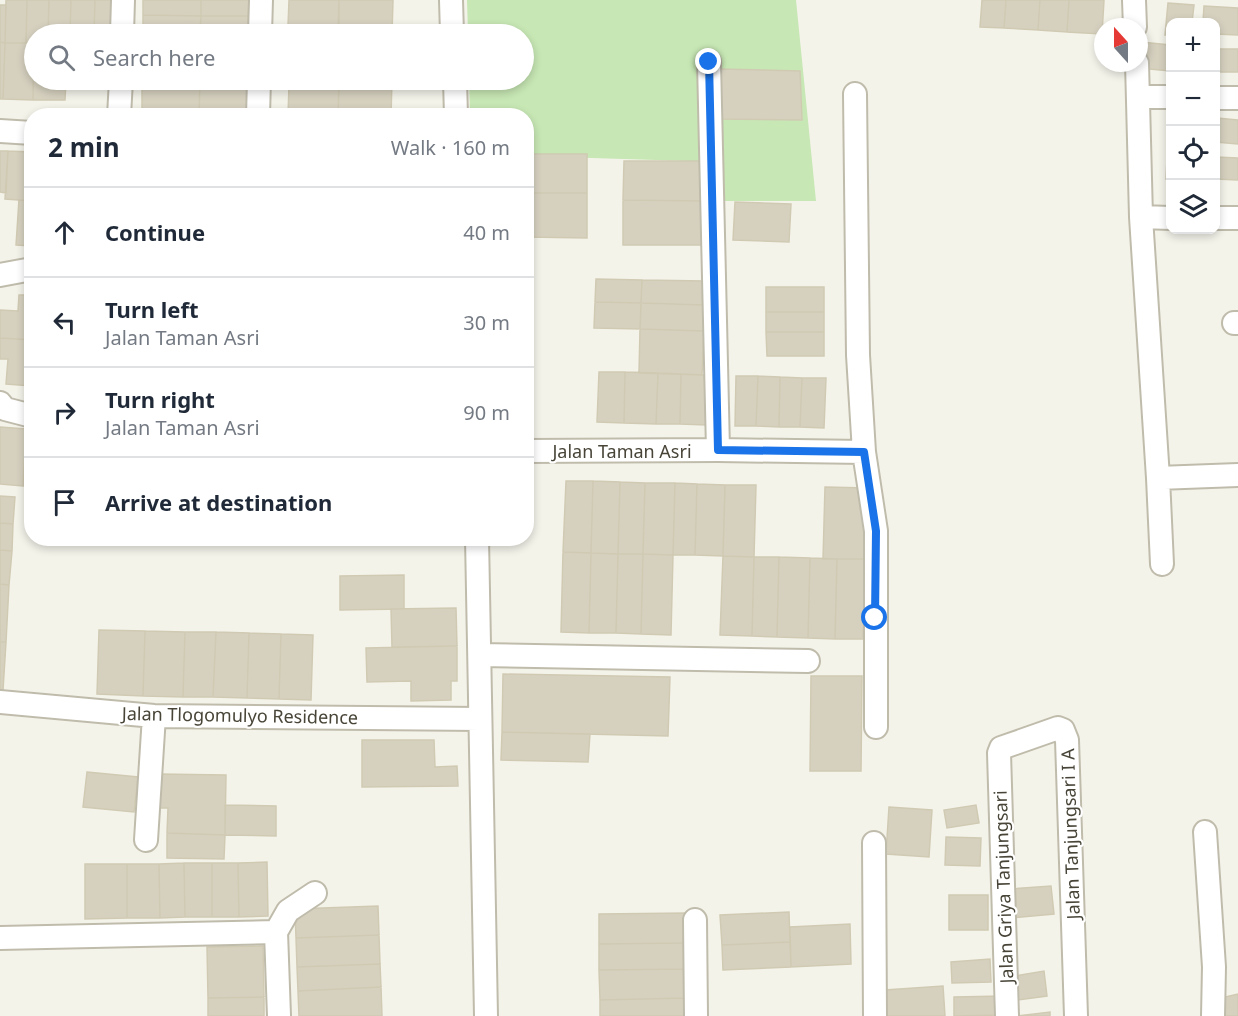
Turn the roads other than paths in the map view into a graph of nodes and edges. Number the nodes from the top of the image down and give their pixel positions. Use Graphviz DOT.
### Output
graph roads {
  1 [pos="123,0"];
  2 [pos="261,0"];
  3 [pos="451,0"];
  4 [pos="1134,0"];
  5 [pos="1135,18"];
  6 [pos="122,24"];
  7 [pos="260,24"];
  8 [pos="452,24"];
  9 [pos="709,62"];
  10 [pos="1138,72"];
  11 [pos="120,90"];
  12 [pos="259,90"];
  13 [pos="455,90"];
  14 [pos="855,94"];
  15 [pos="1139,97"];
  16 [pos="1166,97"];
  17 [pos="1220,98"];
  18 [pos="1238,98"];
  19 [pos="119,108"];
  20 [pos="258,108"];
  21 [pos="456,108"];
  22 [pos="0,131"];
  23 [pos="24,132"];
  24 [pos="1142,217"];
  25 [pos="1166,218"];
  26 [pos="1220,218"];
  27 [pos="1238,218"];
  28 [pos="24,270"];
  29 [pos="0,275"];
  30 [pos="0,403"];
  31 [pos="24,414"];
  32 [pos="718,450"];
  33 [pos="534,451"];
  34 [pos="864,452"];
  35 [pos="1238,475"];
  36 [pos="1158,478"];
  37 [pos="477,546"];
  38 [pos="1162,564"];
  39 [pos="480,655"];
  40 [pos="808,662"];
  41 [pos="0,702"];
  42 [pos="154,716"];
  43 [pos="480,719"];
  44 [pos="876,727"];
  45 [pos="999,759"];
  46 [pos="1205,832"];
  47 [pos="146,840"];
  48 [pos="874,843"];
  49 [pos="315,893"];
  50 [pos="695,920"];
  51 [pos="276,932"];
  52 [pos="0,939"];
  53 [pos="279,1016"];
  54 [pos="486,1016"];
  55 [pos="696,1016"];
  56 [pos="874,1016"];
  57 [pos="1007,1016"];
  58 [pos="1076,1016"];
  59 [pos="1213,1016"];
  1 -- 6 [label="street"];
  2 -- 7 [label="street"];
  3 -- 8 [label="street"];
  4 -- 5 [label="street"];
  9 -- 32 [label="street, Jalan Taman Asri"];
  10 -- 15 [label="street"];
  11 -- 19 [label="street"];
  12 -- 20 [label="street"];
  13 -- 21 [label="street"];
  14 -- 34 [label="street"];
  15 -- 16 [label="street"];
  15 -- 24 [label="street"];
  17 -- 18 [label="street"];
  22 -- 23 [label="street"];
  24 -- 25 [label="street"];
  24 -- 36 [label="street"];
  26 -- 27 [label="street"];
  28 -- 29 [label="street"];
  30 -- 31 [label="street"];
  32 -- 33 [label="street, Jalan Taman Asri"];
  32 -- 34 [label="street, Jalan Taman Asri"];
  34 -- 44 [label="street"];
  35 -- 36 [label="street"];
  36 -- 38 [label="street"];
  37 -- 39 [label="street"];
  39 -- 40 [label="street"];
  39 -- 43 [label="street"];
  41 -- 42 [label="street, Jalan Tlogomulyo Residence"];
  42 -- 43 [label="street, Jalan Tlogomulyo Residence"];
  42 -- 47 [label="street"];
  43 -- 54 [label="street"];
  45 -- 57 [label="street, Jalan Griya Tanjungsari"];
  45 -- 58 [label="street, Jalan Tanjungsari I A"];
  46 -- 59 [label="street"];
  48 -- 56 [label="street"];
  49 -- 51 [label="street"];
  50 -- 55 [label="street"];
  51 -- 52 [label="street"];
  51 -- 53 [label="street"];
}
